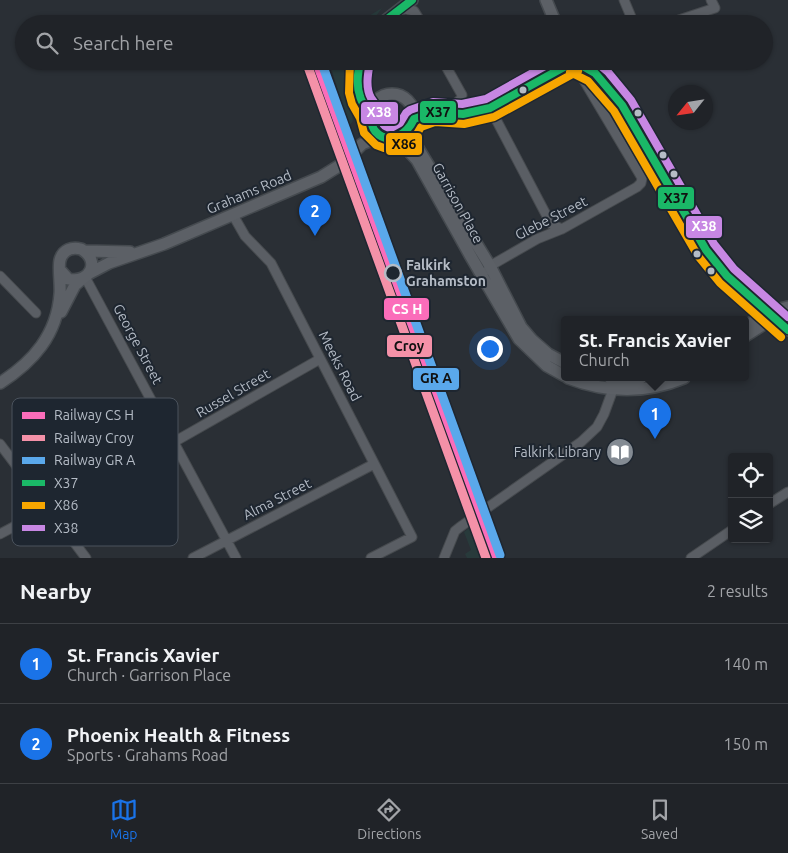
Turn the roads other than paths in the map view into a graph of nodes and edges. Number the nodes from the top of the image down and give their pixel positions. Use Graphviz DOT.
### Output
graph roads {
  1 [pos="412,0"];
  2 [pos="546,0"];
  3 [pos="624,0"];
  4 [pos="713,4"];
  5 [pos="395,12"];
  6 [pos="392,15"];
  7 [pos="416,15"];
  8 [pos="552,15"];
  9 [pos="630,15"];
  10 [pos="690,15"];
  11 [pos="358,70"];
  12 [pos="449,70"];
  13 [pos="557,70"];
  14 [pos="578,70"];
  15 [pos="591,70"];
  16 [pos="490,108"];
  17 [pos="446,112"];
  18 [pos="369,115"];
  19 [pos="414,119"];
  20 [pos="410,130"];
  21 [pos="382,136"];
  22 [pos="396,138"];
  23 [pos="362,144"];
  24 [pos="233,215"];
  25 [pos="562,229"];
  26 [pos="86,251"];
  27 [pos="140,252"];
  28 [pos="490,266"];
  29 [pos="60,270"];
  30 [pos="0,276"];
  31 [pos="85,276"];
  32 [pos="484,279"];
  33 [pos="788,307"];
  34 [pos="36,313"];
  35 [pos="772,316"];
  36 [pos="749,326"];
  37 [pos="51,329"];
  38 [pos="788,330"];
  39 [pos="749,333"];
  40 [pos="320,359"];
  41 [pos="561,361"];
  42 [pos="561,374"];
  43 [pos="576,381"];
  44 [pos="674,381"];
  45 [pos="613,382"];
  46 [pos="0,383"];
  47 [pos="150,398"];
  48 [pos="178,440"];
  49 [pos="0,444"];
  50 [pos="178,450"];
  51 [pos="12,461"];
  52 [pos="374,464"];
  53 [pos="788,492"];
  54 [pos="773,501"];
  55 [pos="12,528"];
  56 [pos="728,533"];
  57 [pos="0,534"];
  58 [pos="226,540"];
  59 [pos="76,546"];
  60 [pos="86,558"];
  61 [pos="193,558"];
  62 [pos="236,558"];
  63 [pos="371,558"];
  64 [pos="444,558"];
  65 [pos="691,558"];
  1 -- 5 [label="main road"];
  2 -- 8 [label="main road"];
  3 -- 9 [label="street"];
  4 -- 10 [label="street"];
  5 -- 6 [label="main road"];
  5 -- 7 [label="street"];
  11 -- 18 [label="main road"];
  12 -- 17 [label="street"];
  13 -- 16 [label="main road"];
  14 -- 25 [label="street, Glebe Street"];
  15 -- 35 [label="street"];
  16 -- 17 [label="main road"];
  16 -- 25 [label="street"];
  17 -- 19 [label="main road"];
  18 -- 19 [label="main road"];
  18 -- 21 [label="main road"];
  18 -- 23 [label="main road, Grahams Road"];
  19 -- 20 [label="main road"];
  20 -- 22 [label="main road"];
  20 -- 28 [label="main road, Garrison Place"];
  21 -- 22 [label="main road"];
  21 -- 23 [label="main road, Grahams Road"];
  22 -- 32 [label="main road, Garrison Place"];
  23 -- 24 [label="main road, Grahams Road"];
  24 -- 27 [label="main road, Grahams Road"];
  24 -- 40 [label="street, Meeks Road"];
  25 -- 28 [label="street, Glebe Street"];
  26 -- 27 [label="main road, Grahams Road"];
  26 -- 29 [label="main road"];
  26 -- 31 [label="main road"];
  27 -- 31 [label="main road, Grahams Road"];
  28 -- 32 [label="street"];
  28 -- 41 [label="main road, Garrison Place"];
  29 -- 31 [label="main road"];
  29 -- 37 [label="main road, Grahams Road"];
  30 -- 34 [label="street"];
  31 -- 37 [label="main road, Grahams Road"];
  31 -- 47 [label="street, George Street"];
  32 -- 42 [label="main road, Garrison Place"];
  33 -- 35 [label="main road"];
  35 -- 36 [label="main road"];
  35 -- 38 [label="main road"];
  35 -- 39 [label="main road"];
  37 -- 46 [label="main road, Grahams Road"];
  40 -- 48 [label="street, Russel Street"];
  40 -- 52 [label="street, Meeks Road"];
  43 -- 45 [label="main road, Garrison Place"];
  44 -- 45 [label="main road, Garrison Place"];
  45 -- 64 [label="street"];
  49 -- 51 [label="street"];
  50 -- 58 [label="street, George Street"];
  52 -- 58 [label="street, Alma Street"];
  52 -- 63 [label="street, Meeks Road"];
  53 -- 54 [label="street"];
  55 -- 57 [label="street, Russel Street"];
  56 -- 65 [label="street"];
  58 -- 61 [label="street, Alma Street"];
  58 -- 62 [label="street, George Street"];
  59 -- 60 [label="street"];
}
